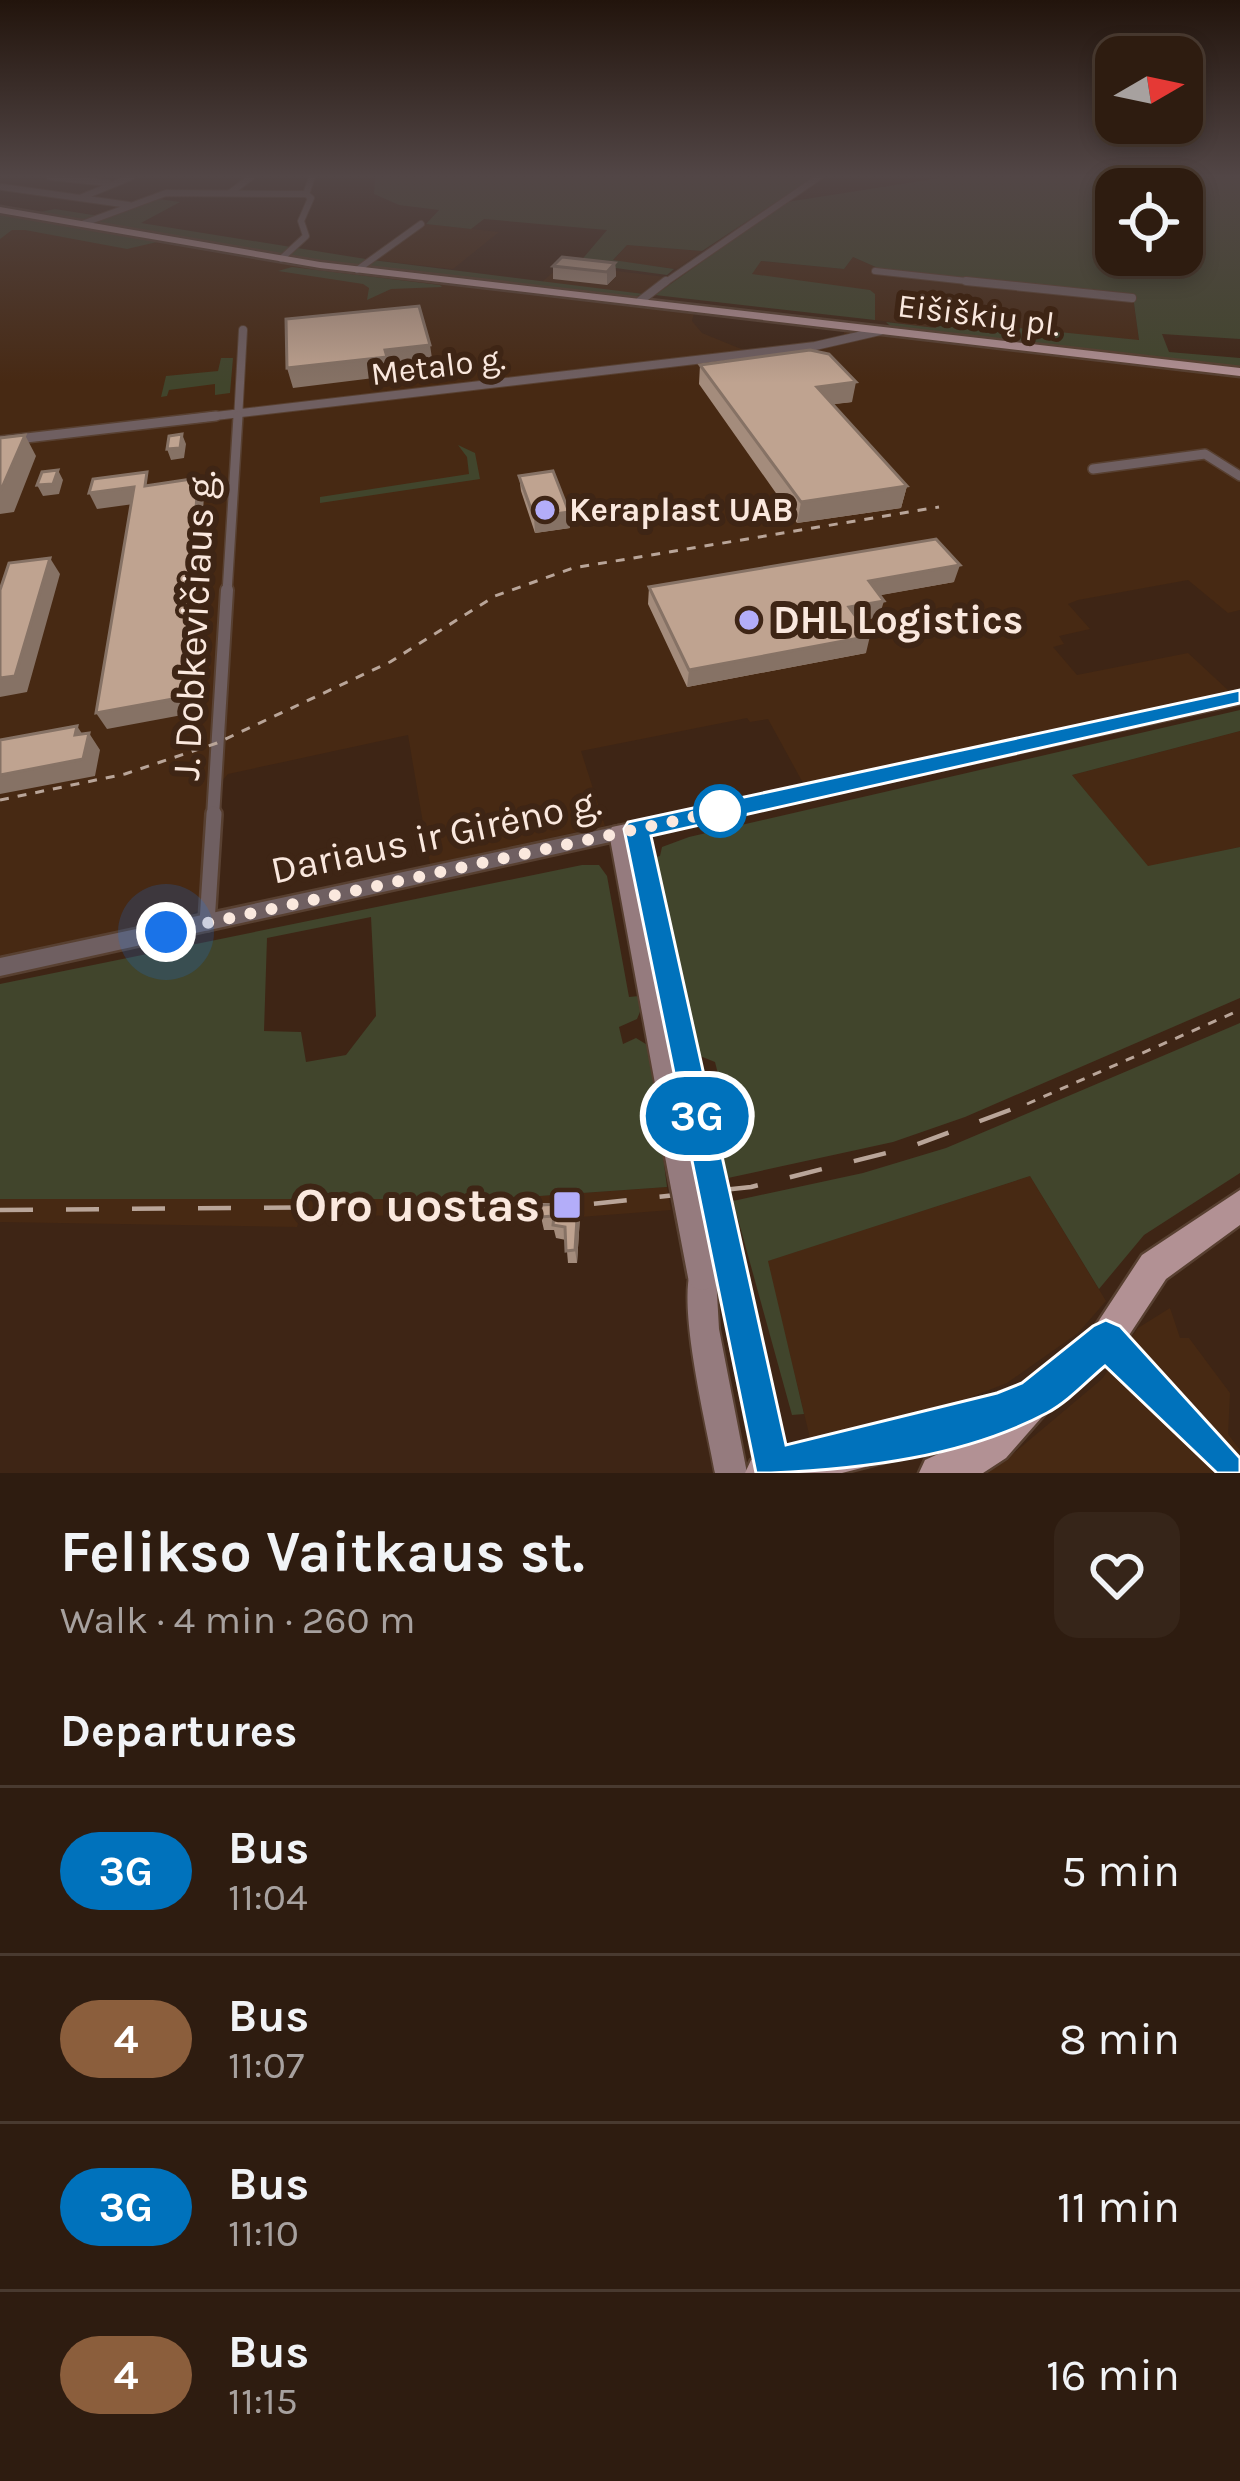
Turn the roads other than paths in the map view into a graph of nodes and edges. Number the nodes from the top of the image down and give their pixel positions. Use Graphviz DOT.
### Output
graph roads {
  1 [pos="206,246"];
  2 [pos="295,246"];
  3 [pos="391,246"];
  4 [pos="713,246"];
  5 [pos="281,259"];
  6 [pos="357,270"];
  7 [pos="874,271"];
  8 [pos="1132,298"];
  9 [pos="640,302"];
  10 [pos="243,331"];
  11 [pos="880,331"];
  12 [pos="1240,372"];
  13 [pos="236,413"];
  14 [pos="0,440"];
  15 [pos="1093,469"];
  16 [pos="1240,476"];
  17 [pos="1240,698"];
  18 [pos="628,831"];
  19 [pos="207,922"];
  20 [pos="0,968"];
  21 [pos="1240,1206"];
  22 [pos="716,1274"];
  23 [pos="1036,1397"];
  24 [pos="767,1471"];
  25 [pos="731,1473"];
  26 [pos="938,1473"];
  1 -- 5 [label="main road, Eišiškių pl."];
  2 -- 5 [label="street"];
  3 -- 6 [label="street"];
  4 -- 9 [label="street"];
  5 -- 6 [label="main road, Eišiškių pl."];
  6 -- 9 [label="main road, Eišiškių pl."];
  7 -- 8 [label="street"];
  9 -- 11 [label="main road, Eišiškių pl."];
  10 -- 13 [label="street, J. Dobkevičiaus g."];
  11 -- 12 [label="main road, Eišiškių pl."];
  11 -- 13 [label="street, Metalo g."];
  13 -- 14 [label="street, Metalo g."];
  13 -- 19 [label="street, J. Dobkevičiaus g."];
  15 -- 16 [label="street"];
  17 -- 18 [label="main road, Dariaus ir Girėno g."];
  18 -- 19 [label="street, Dariaus ir Girėno g."];
  18 -- 22 [label="main road, bridge"];
  19 -- 20 [label="street, Dariaus ir Girėno g."];
  21 -- 23 [label="main road"];
  22 -- 24 [label="main road"];
  22 -- 25 [label="main road"];
  23 -- 24 [label="main road"];
  23 -- 26 [label="main road"];
}
